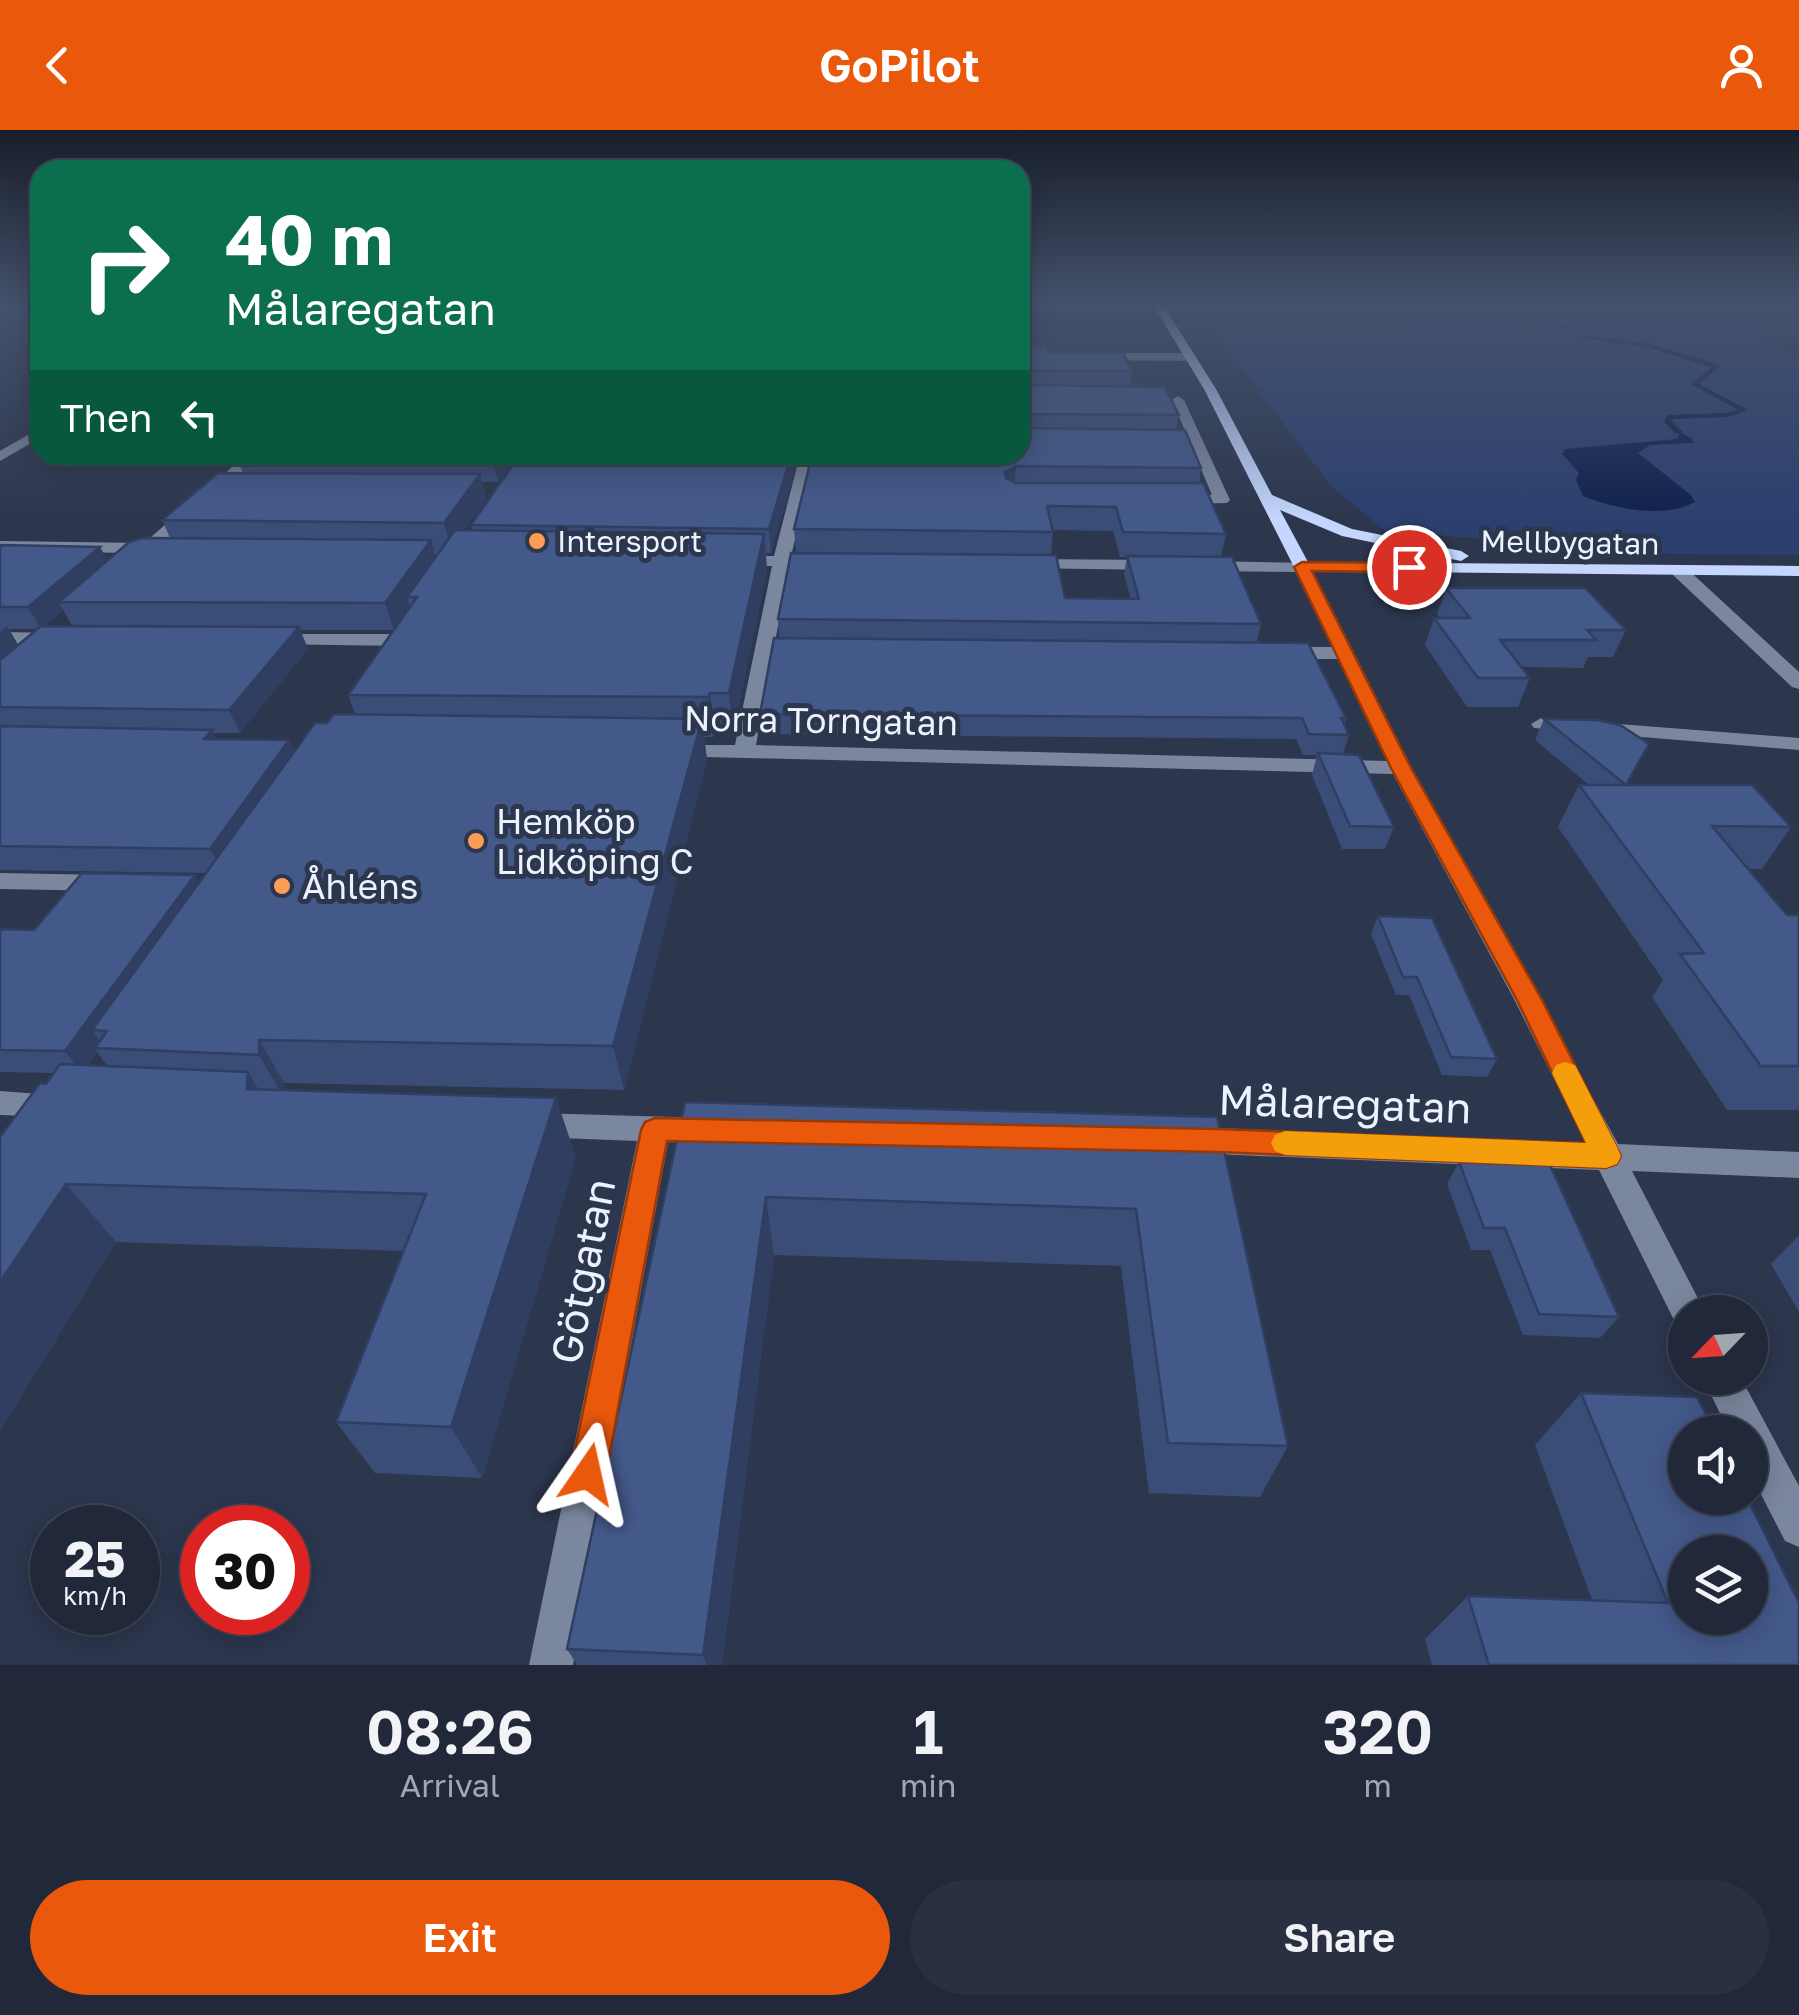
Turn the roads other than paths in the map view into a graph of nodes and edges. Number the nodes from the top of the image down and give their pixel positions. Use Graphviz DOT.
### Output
graph roads {
  1 [pos="1203,377"];
  2 [pos="1210,389"];
  3 [pos="30,438"];
  4 [pos="1177,445"];
  5 [pos="1197,445"];
  6 [pos="0,457"];
  7 [pos="242,465"];
  8 [pos="805,465"];
  9 [pos="216,488"];
  10 [pos="235,489"];
  11 [pos="1266,498"];
  12 [pos="1165,499"];
  13 [pos="0,546"];
  14 [pos="150,553"];
  15 [pos="725,561"];
  16 [pos="781,562"];
  17 [pos="840,562"];
  18 [pos="1014,564"];
  19 [pos="1170,566"];
  20 [pos="1189,566"];
  21 [pos="1302,567"];
  22 [pos="1539,569"];
  23 [pos="1678,570"];
  24 [pos="1799,571"];
  25 [pos="121,572"];
  26 [pos="55,632"];
  27 [pos="0,638"];
  28 [pos="87,639"];
  29 [pos="245,640"];
  30 [pos="764,648"];
  31 [pos="822,648"];
  32 [pos="1251,652"];
  33 [pos="1346,654"];
  34 [pos="24,659"];
  35 [pos="382,670"];
  36 [pos="1799,683"];
  37 [pos="1541,724"];
  38 [pos="1799,744"];
  39 [pos="646,750"];
  40 [pos="744,752"];
  41 [pos="1401,768"];
  42 [pos="0,881"];
  43 [pos="136,884"];
  44 [pos="0,1104"];
  45 [pos="497,1123"];
  46 [pos="655,1130"];
  47 [pos="733,1131"];
  48 [pos="61,1135"];
  49 [pos="1160,1139"];
  50 [pos="1606,1156"];
  51 [pos="1799,1165"];
  52 [pos="1679,1295"];
  53 [pos="1731,1395"];
  54 [pos="1799,1527"];
  55 [pos="551,1665"];
  1 -- 2 [label="main road"];
  2 -- 5 [label="street"];
  2 -- 11 [label="main road"];
  3 -- 6 [label="street"];
  4 -- 5 [label="street"];
  5 -- 12 [label="street"];
  7 -- 9 [label="street"];
  8 -- 16 [label="street"];
  9 -- 10 [label="street"];
  9 -- 14 [label="street"];
  11 -- 21 [label="main road"];
  11 -- 22 [label="main road"];
  13 -- 14 [label="street"];
  14 -- 25 [label="street"];
  15 -- 16 [label="street"];
  16 -- 17 [label="street"];
  16 -- 30 [label="street"];
  18 -- 19 [label="street"];
  20 -- 21 [label="street, Mellbygatan"];
  21 -- 22 [label="main road, Mellbygatan"];
  21 -- 33 [label="street"];
  22 -- 23 [label="main road, Mellbygatan"];
  23 -- 24 [label="main road, Mellbygatan"];
  23 -- 36 [label="street"];
  26 -- 27 [label="street"];
  26 -- 28 [label="street"];
  26 -- 34 [label="street"];
  29 -- 35 [label="street"];
  30 -- 31 [label="street"];
  30 -- 40 [label="street"];
  32 -- 33 [label="street"];
  33 -- 41 [label="street"];
  37 -- 38 [label="street"];
  39 -- 40 [label="street, Norra Torngatan"];
  40 -- 41 [label="street, Norra Torngatan"];
  41 -- 50 [label="street"];
  42 -- 43 [label="street"];
  44 -- 48 [label="street"];
  45 -- 46 [label="street"];
  46 -- 47 [label="street"];
  46 -- 55 [label="street, Götgatan"];
  49 -- 50 [label="street, Målaregatan"];
  50 -- 51 [label="street, Målaregatan"];
  50 -- 52 [label="street"];
  53 -- 54 [label="street"];
}
